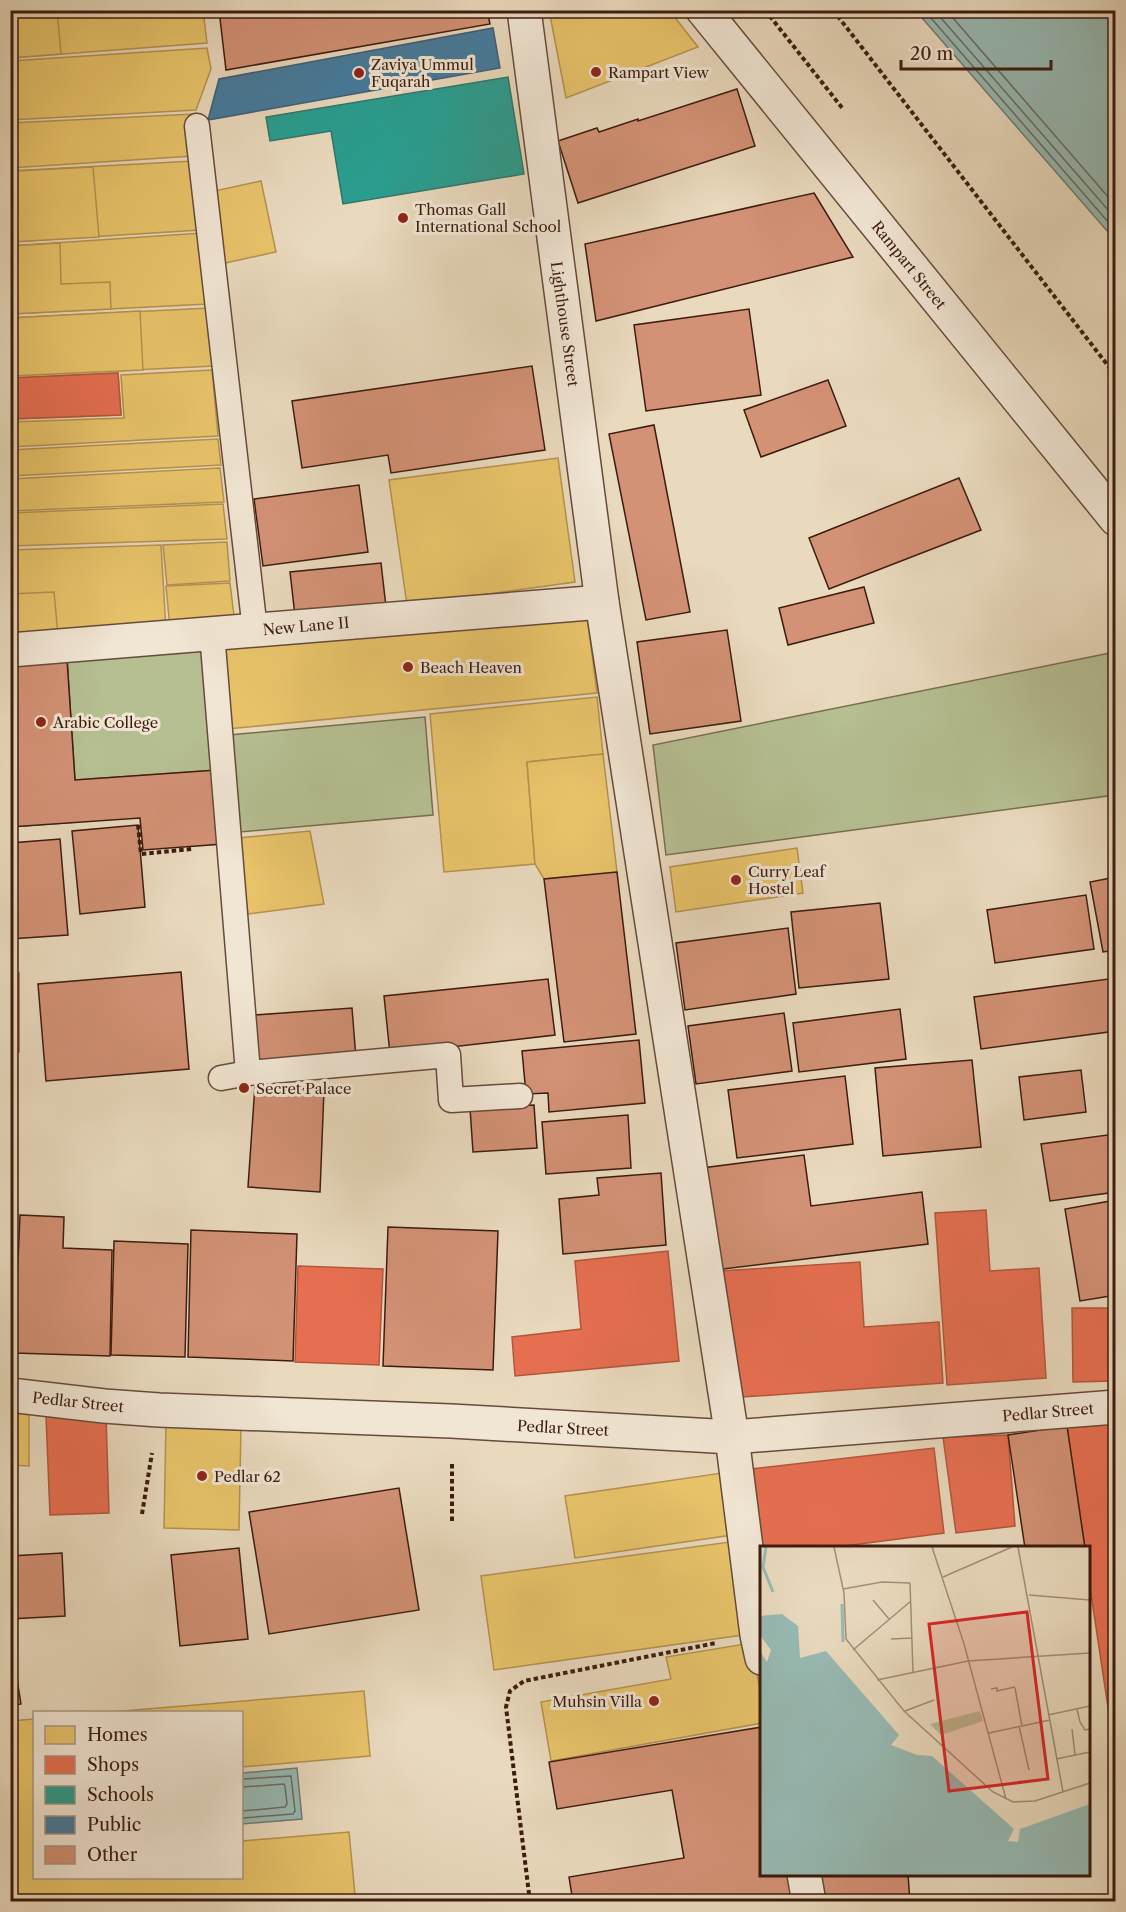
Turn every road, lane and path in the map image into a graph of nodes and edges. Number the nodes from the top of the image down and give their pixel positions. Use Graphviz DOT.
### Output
graph roads {
  1 [pos="524,10"];
  2 [pos="703,10"];
  3 [pos="833,10"];
  4 [pos="197,126"];
  5 [pos="1116,376"];
  6 [pos="1116,519"];
  7 [pos="602,602"];
  8 [pos="255,630"];
  9 [pos="212,633"];
  10 [pos="10,650"];
  11 [pos="138,825"];
  12 [pos="229,846"];
  13 [pos="248,1073"];
  14 [pos="221,1078"];
  15 [pos="520,1096"];
  16 [pos="10,1395"];
  17 [pos="1116,1407"];
  18 [pos="159,1410"];
  19 [pos="451,1421"];
  20 [pos="732,1437"];
  21 [pos="142,1515"];
  22 [pos="452,1523"];
  23 [pos="759,1647"];
  24 [pos="804,1876"];
  25 [pos="530,1902"];
  26 [pos="809,1902"];
  1 -- 7 [label="street, Lighthouse Street"];
  2 -- 6 [label="street, Rampart Street"];
  3 -- 5 [label="path"];
  4 -- 8 [label="lane"];
  7 -- 8 [label="street, New Lane II"];
  7 -- 20 [label="street, Lighthouse Street"];
  8 -- 9 [label="street, New Lane II"];
  9 -- 10 [label="street, New Lane II"];
  9 -- 12 [label="lane"];
  11 -- 12 [label="path"];
  12 -- 13 [label="lane"];
  13 -- 14 [label="lane"];
  13 -- 15 [label="lane"];
  16 -- 18 [label="street, Pedlar Street"];
  17 -- 20 [label="street, Pedlar Street"];
  18 -- 19 [label="street, Pedlar Street"];
  18 -- 21 [label="path"];
  19 -- 20 [label="street, Pedlar Street"];
  19 -- 22 [label="path"];
  20 -- 23 [label="street, Lighthouse Street"];
  23 -- 25 [label="path"];
  24 -- 26 [label="street"];
}
